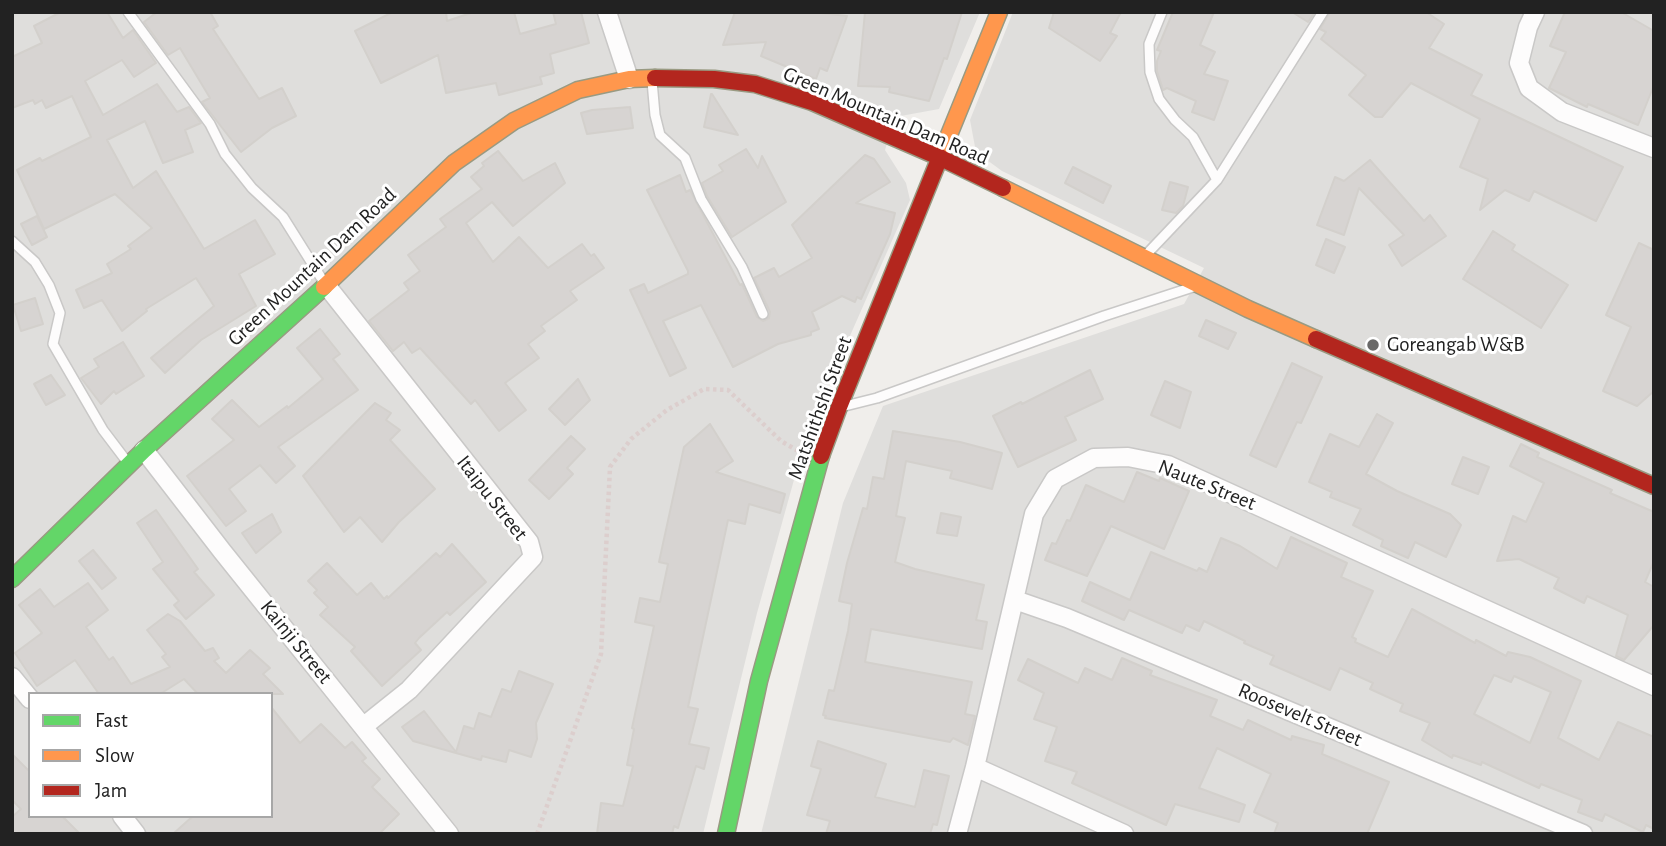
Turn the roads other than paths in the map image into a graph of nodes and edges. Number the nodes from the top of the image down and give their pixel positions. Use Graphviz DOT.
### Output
graph roads {
  1 [pos="128,12"];
  2 [pos="607,12"];
  3 [pos="999,12"];
  4 [pos="1162,12"];
  5 [pos="1323,12"];
  6 [pos="1535,12"];
  7 [pos="652,78"];
  8 [pos="629,79"];
  9 [pos="1654,148"];
  10 [pos="941,158"];
  11 [pos="1217,180"];
  12 [pos="12,242"];
  13 [pos="1143,258"];
  14 [pos="326,285"];
  15 [pos="1198,285"];
  16 [pos="763,314"];
  17 [pos="839,407"];
  18 [pos="144,450"];
  19 [pos="129,465"];
  20 [pos="1654,486"];
  21 [pos="12,579"];
  22 [pos="1015,600"];
  23 [pos="12,677"];
  24 [pos="1654,686"];
  25 [pos="28,697"];
  26 [pos="364,726"];
  27 [pos="975,767"];
  28 [pos="124,818"];
  29 [pos="136,834"];
  30 [pos="449,834"];
  31 [pos="726,834"];
  32 [pos="957,834"];
  33 [pos="1124,834"];
  34 [pos="1583,834"];
  1 -- 14 [label="lane"];
  2 -- 8 [label="street"];
  3 -- 10 [label="street, Matshithshi Street"];
  4 -- 11 [label="lane"];
  5 -- 11 [label="lane"];
  6 -- 9 [label="street"];
  7 -- 8 [label="street, Green Mountain Dam Road"];
  7 -- 10 [label="street, Green Mountain Dam Road"];
  7 -- 16 [label="lane"];
  8 -- 14 [label="street, Green Mountain Dam Road"];
  10 -- 13 [label="street, Green Mountain Dam Road"];
  10 -- 17 [label="street, Matshithshi Street"];
  11 -- 13 [label="lane"];
  12 -- 19 [label="lane"];
  13 -- 15 [label="street, Green Mountain Dam Road"];
  14 -- 18 [label="street, Green Mountain Dam Road"];
  14 -- 26 [label="street, Itaipu Street"];
  15 -- 17 [label="lane"];
  15 -- 20 [label="street, Green Mountain Dam Road"];
  17 -- 31 [label="street, Matshithshi Street"];
  18 -- 19 [label="street, Green Mountain Dam Road"];
  18 -- 26 [label="street, Kainji Street"];
  19 -- 21 [label="street, Green Mountain Dam Road"];
  22 -- 24 [label="street, Naute Street"];
  22 -- 27 [label="street, Naute Street"];
  22 -- 34 [label="street, Roosevelt Street"];
  23 -- 25 [label="street"];
  26 -- 30 [label="street, Kainji Street"];
  27 -- 32 [label="street, Naute Street"];
  27 -- 33 [label="street"];
  28 -- 29 [label="street"];
}
